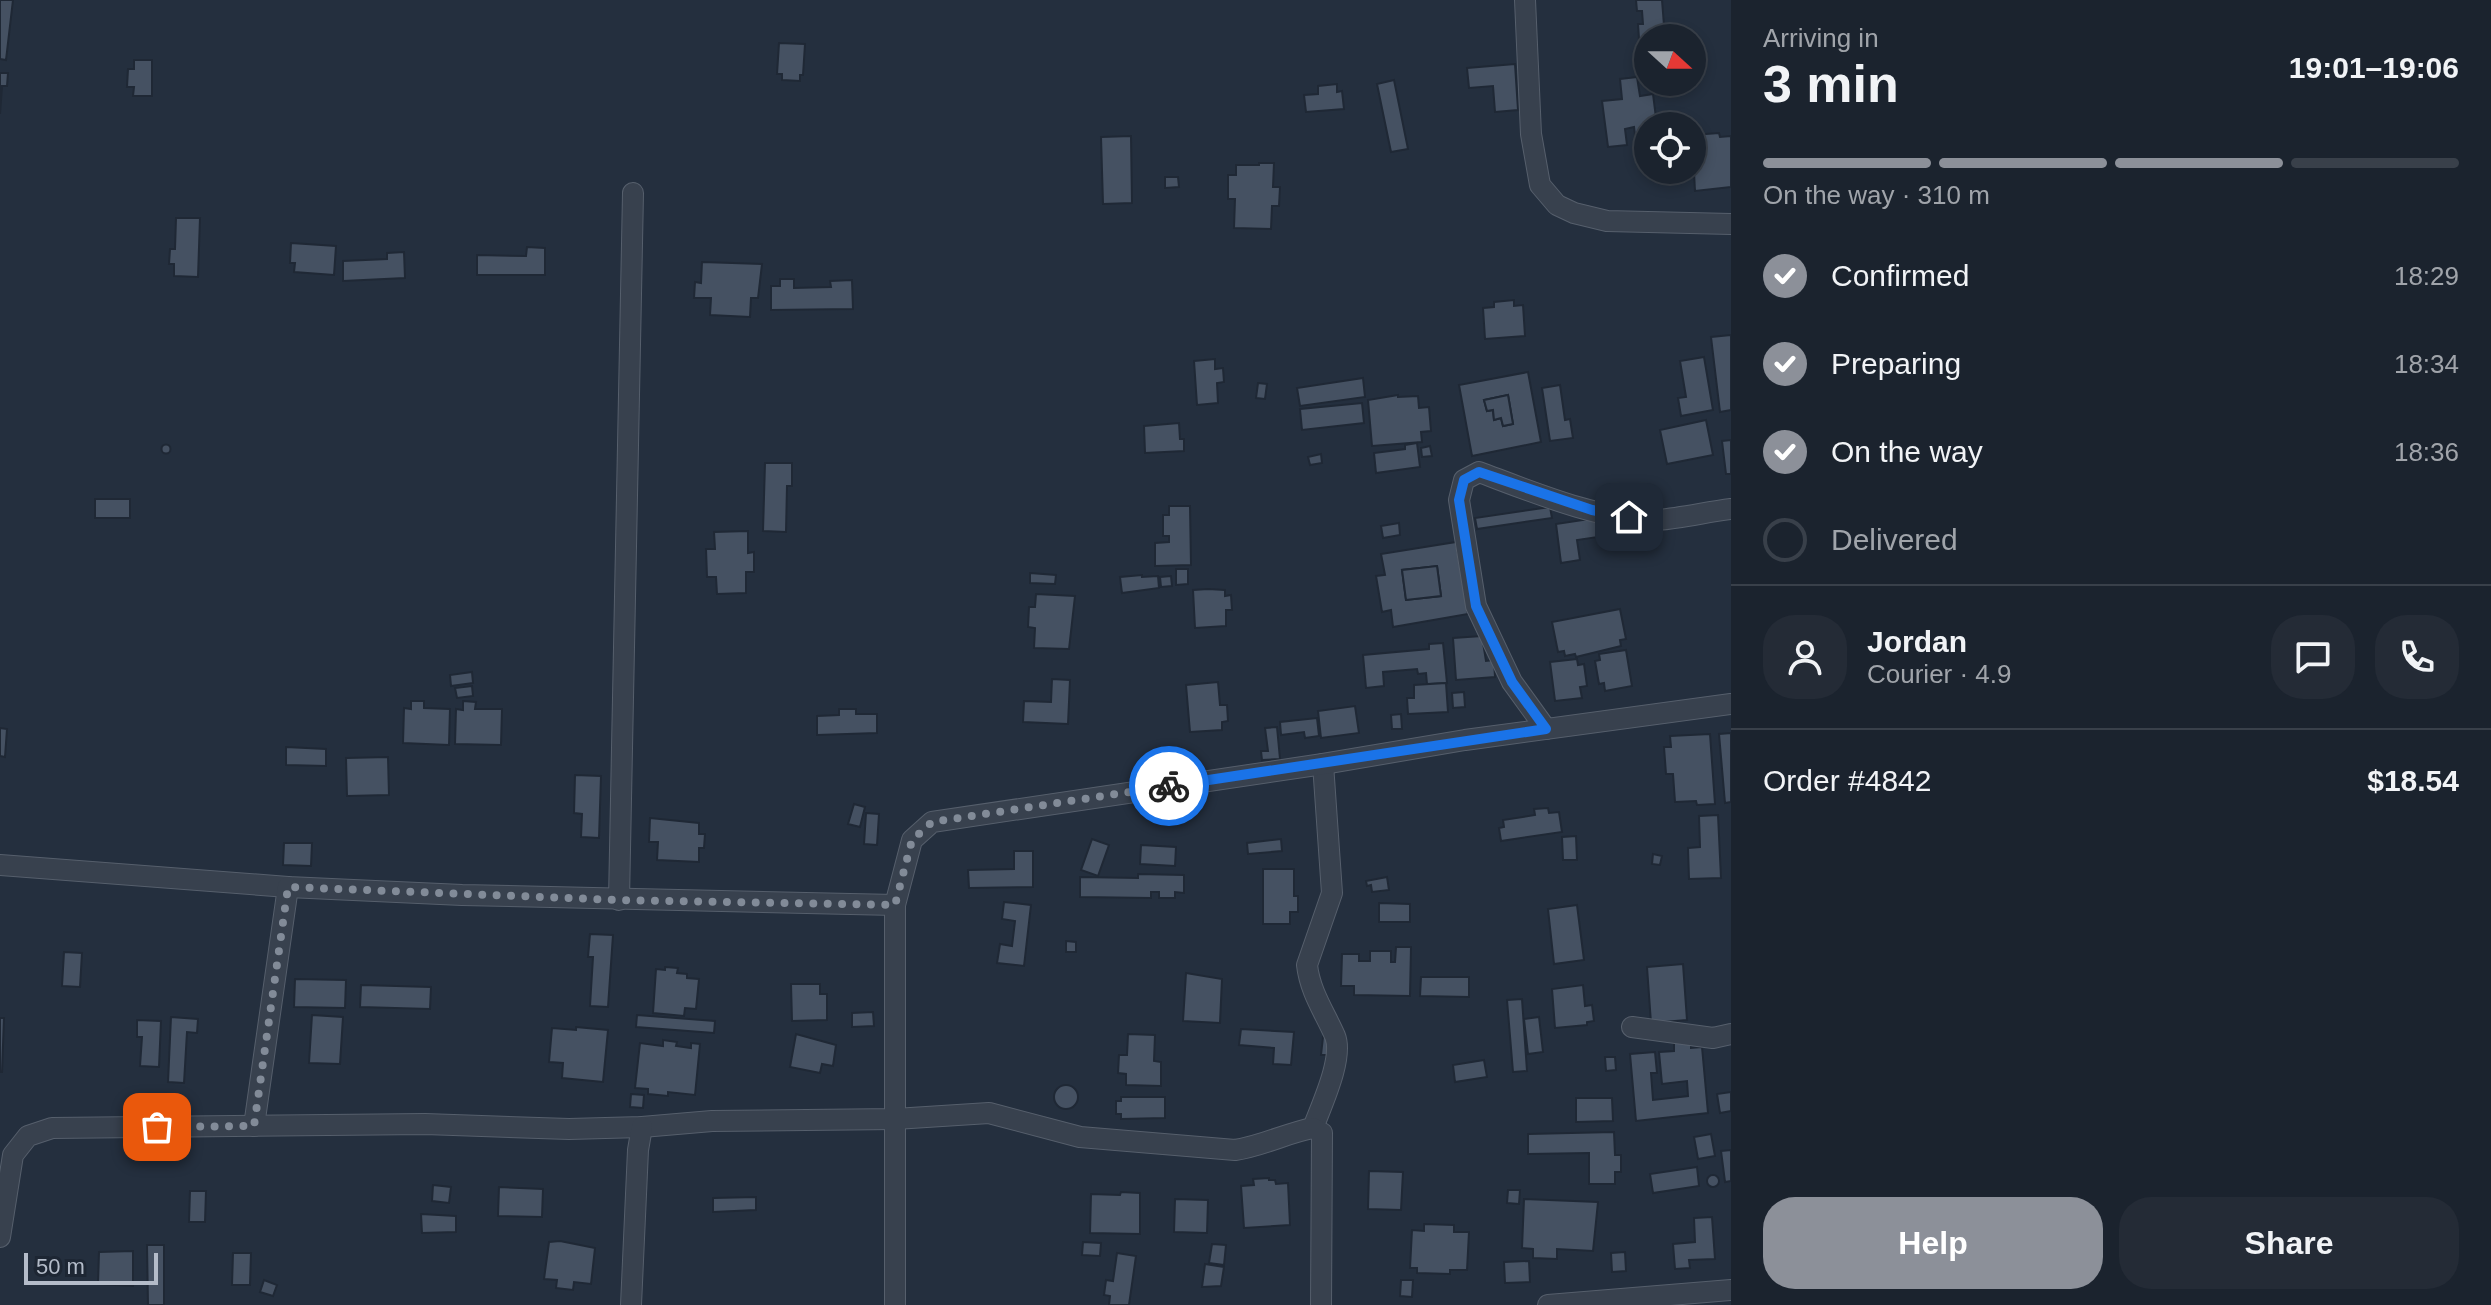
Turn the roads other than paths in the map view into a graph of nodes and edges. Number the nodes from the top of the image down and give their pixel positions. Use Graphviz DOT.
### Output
graph roads {
  1 [pos="1525,0"];
  2 [pos="633,193"];
  3 [pos="1731,224"];
  4 [pos="1731,509"];
  5 [pos="1731,704"];
  6 [pos="1546,729"];
  7 [pos="1323,764"];
  8 [pos="0,865"];
  9 [pos="288,887"];
  10 [pos="619,900"];
  11 [pos="895,905"];
  12 [pos="1632,1027"];
  13 [pos="1731,1034"];
  14 [pos="895,1119"];
  15 [pos="254,1126"];
  16 [pos="642,1127"];
  17 [pos="1313,1128"];
  18 [pos="0,1237"];
  19 [pos="1731,1290"];
  20 [pos="1621,1301"];
  21 [pos="631,1305"];
  22 [pos="895,1305"];
  23 [pos="1321,1305"];
  24 [pos="1548,1305"];
  1 -- 3 [label="street"];
  2 -- 10 [label="street"];
  4 -- 6 [label="street"];
  5 -- 6 [label="street"];
  6 -- 7 [label="street"];
  7 -- 11 [label="street"];
  7 -- 17 [label="street"];
  8 -- 9 [label="street"];
  9 -- 10 [label="street"];
  9 -- 15 [label="street"];
  10 -- 11 [label="street"];
  11 -- 14 [label="street"];
  12 -- 13 [label="street"];
  14 -- 16 [label="street"];
  14 -- 17 [label="street"];
  14 -- 22 [label="street"];
  15 -- 16 [label="street"];
  15 -- 18 [label="street"];
  16 -- 21 [label="street"];
  17 -- 23 [label="street"];
  19 -- 20 [label="street"];
  20 -- 24 [label="street"];
}
